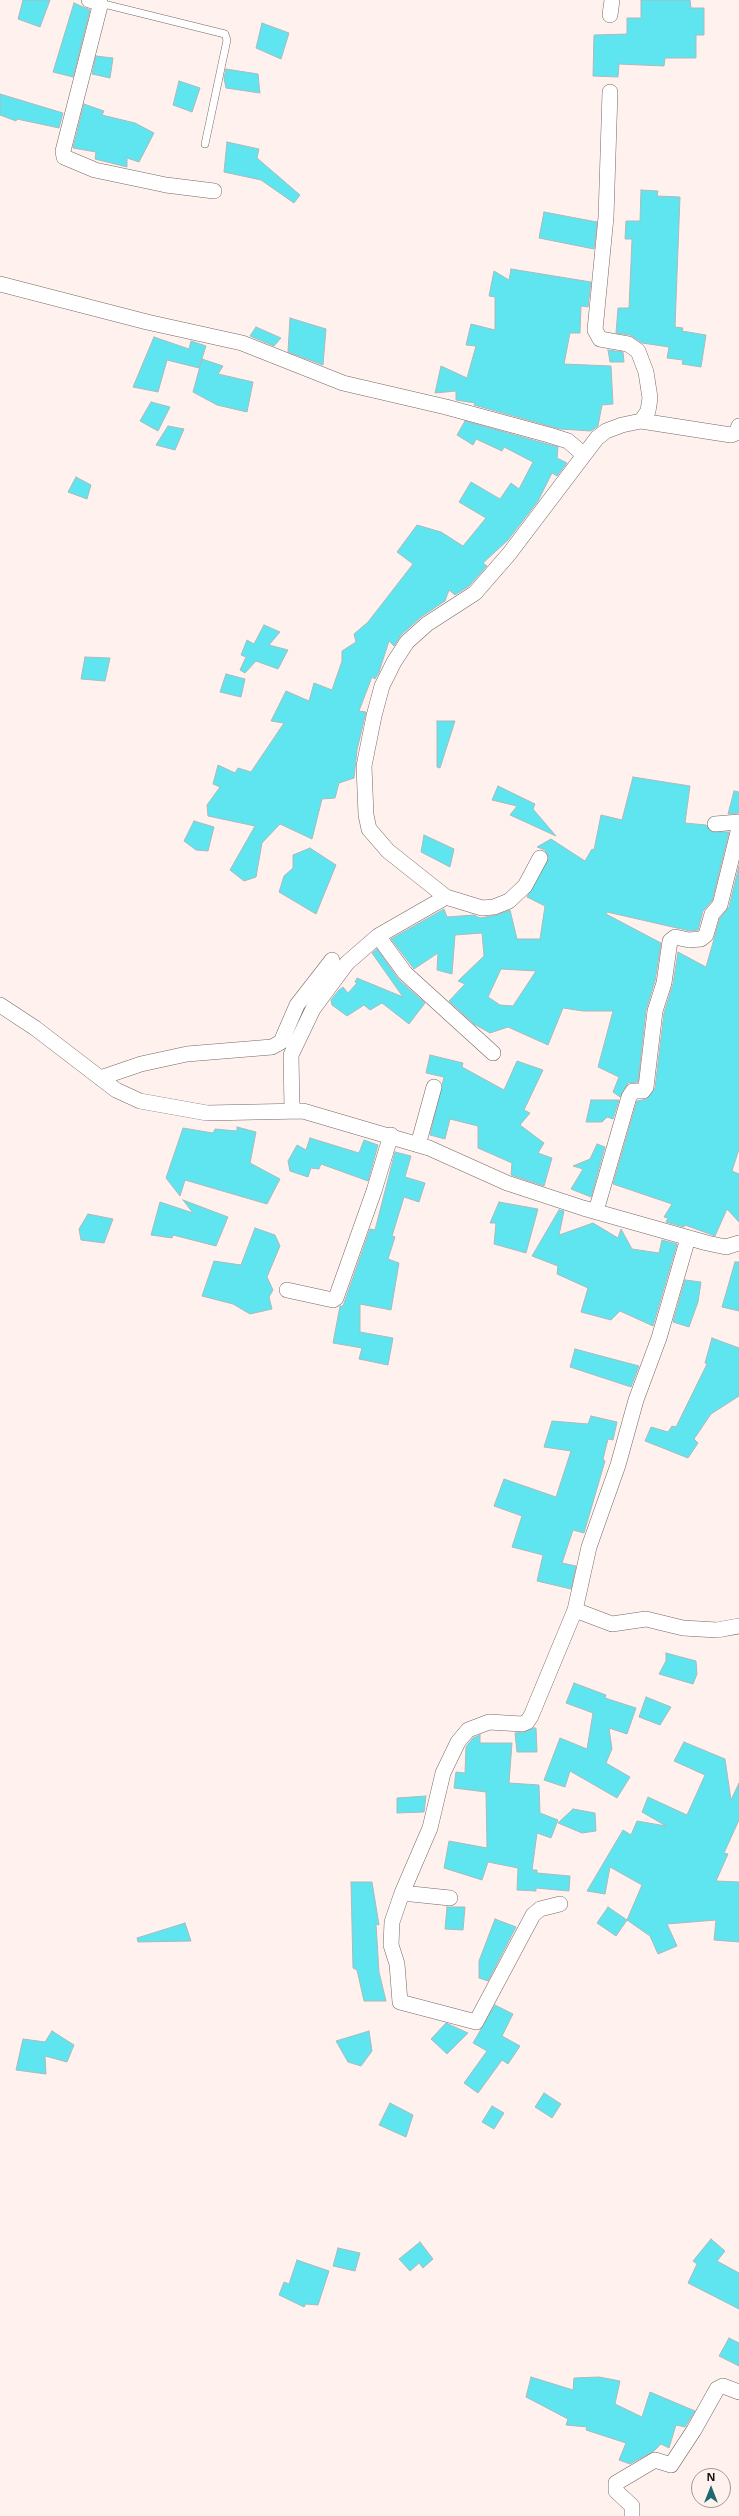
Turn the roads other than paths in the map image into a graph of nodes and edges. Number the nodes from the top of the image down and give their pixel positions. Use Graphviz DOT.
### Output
graph roads {
  1 [pos="612,0"];
  2 [pos="95,1"];
  3 [pos="610,15"];
  4 [pos="610,92"];
  5 [pos="205,144"];
  6 [pos="214,191"];
  7 [pos="0,284"];
  8 [pos="641,421"];
  9 [pos="739,426"];
  10 [pos="583,454"];
  11 [pos="739,822"];
  12 [pos="715,824"];
  13 [pos="739,828"];
  14 [pos="540,858"];
  15 [pos="446,897"];
  16 [pos="378,936"];
  17 [pos="332,960"];
  18 [pos="0,1005"];
  19 [pos="493,1053"];
  20 [pos="100,1078"];
  21 [pos="434,1087"];
  22 [pos="292,1109"];
  23 [pos="391,1135"];
  24 [pos="418,1144"];
  25 [pos="596,1211"];
  26 [pos="688,1238"];
  27 [pos="739,1243"];
  28 [pos="287,1290"];
  29 [pos="575,1610"];
  30 [pos="739,1626"];
  31 [pos="402,1893"];
  32 [pos="450,1898"];
  33 [pos="560,1904"];
  34 [pos="739,2392"];
  35 [pos="632,2516"];
  1 -- 3 [label="street"];
  2 -- 5 [label="lane"];
  2 -- 6 [label="street"];
  4 -- 8 [label="street"];
  7 -- 10 [label="street"];
  8 -- 9 [label="street"];
  8 -- 10 [label="street"];
  10 -- 15 [label="street"];
  11 -- 12 [label="street"];
  13 -- 25 [label="street"];
  14 -- 15 [label="street"];
  15 -- 16 [label="street"];
  16 -- 19 [label="street"];
  16 -- 22 [label="street"];
  17 -- 20 [label="street"];
  18 -- 20 [label="street"];
  20 -- 22 [label="street"];
  21 -- 24 [label="street"];
  22 -- 23 [label="street"];
  23 -- 24 [label="street"];
  23 -- 28 [label="street"];
  24 -- 25 [label="street"];
  25 -- 26 [label="street"];
  26 -- 27 [label="street"];
  26 -- 29 [label="street"];
  29 -- 30 [label="street"];
  29 -- 31 [label="street"];
  31 -- 32 [label="street"];
  31 -- 33 [label="street"];
  34 -- 35 [label="street"];
}
